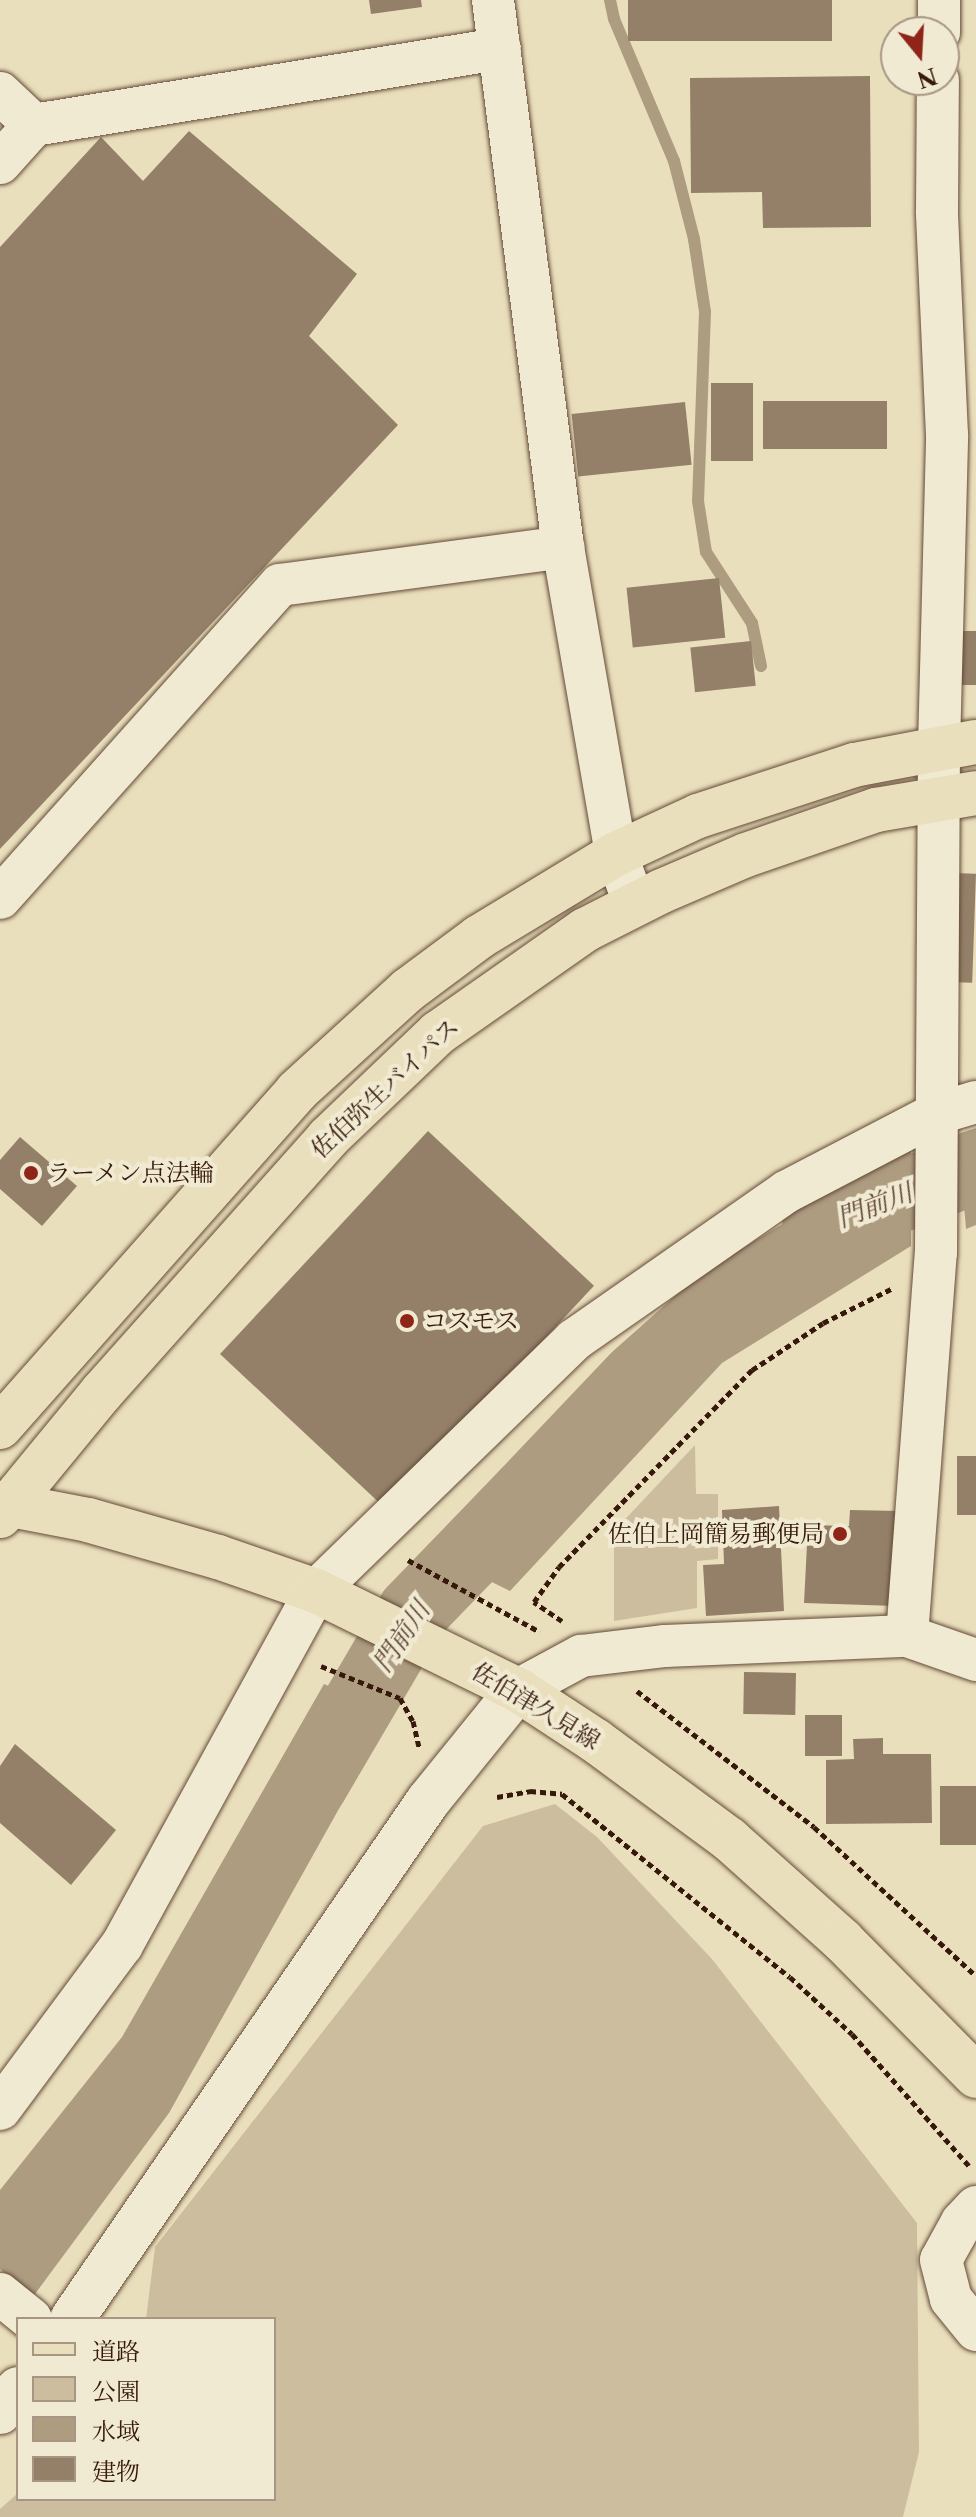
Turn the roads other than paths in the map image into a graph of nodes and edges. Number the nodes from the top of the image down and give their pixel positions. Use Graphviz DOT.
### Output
graph roads {
  1 [pos="493,0"];
  2 [pos="500,49"];
  3 [pos="0,93"];
  4 [pos="938,96"];
  5 [pos="34,125"];
  6 [pos="0,163"];
  7 [pos="563,547"];
  8 [pos="959,613"];
  9 [pos="958,745"];
  10 [pos="957,795"];
  11 [pos="616,854"];
  12 [pos="0,898"];
  13 [pos="635,905"];
  14 [pos="976,1102"];
  15 [pos="936,1125"];
  16 [pos="0,1427"];
  17 [pos="3,1508"];
  18 [pos="316,1591"];
  19 [pos="907,1636"];
  20 [pos="976,1660"];
  21 [pos="518,1690"];
  22 [pos="976,2076"];
  23 [pos="0,2109"];
  24 [pos="976,2207"];
  25 [pos="0,2294"];
  26 [pos="29,2317"];
  27 [pos="73,2317"];
  28 [pos="976,2330"];
  29 [pos="16,2392"];
  30 [pos="0,2412"];
  1 -- 2 [label="street"];
  2 -- 5 [label="street"];
  2 -- 7 [label="street"];
  3 -- 5 [label="street"];
  4 -- 8 [label="street"];
  5 -- 6 [label="street"];
  7 -- 11 [label="street"];
  7 -- 12 [label="street"];
  8 -- 9 [label="street"];
  9 -- 10 [label="street"];
  9 -- 11 [label="main road"];
  10 -- 13 [label="main road, 佐伯弥生バイパス"];
  10 -- 15 [label="street"];
  11 -- 13 [label="street"];
  11 -- 16 [label="main road"];
  13 -- 17 [label="main road, 佐伯弥生バイパス"];
  14 -- 15 [label="street"];
  15 -- 18 [label="street"];
  15 -- 19 [label="street"];
  17 -- 18 [label="main road, 佐伯津久見線"];
  18 -- 21 [label="main road, 佐伯津久見線"];
  18 -- 23 [label="street"];
  19 -- 20 [label="street"];
  19 -- 21 [label="street"];
  21 -- 22 [label="main road, 佐伯津久見線"];
  21 -- 27 [label="street"];
  24 -- 28 [label="street"];
  25 -- 26 [label="street"];
  29 -- 30 [label="street"];
}
